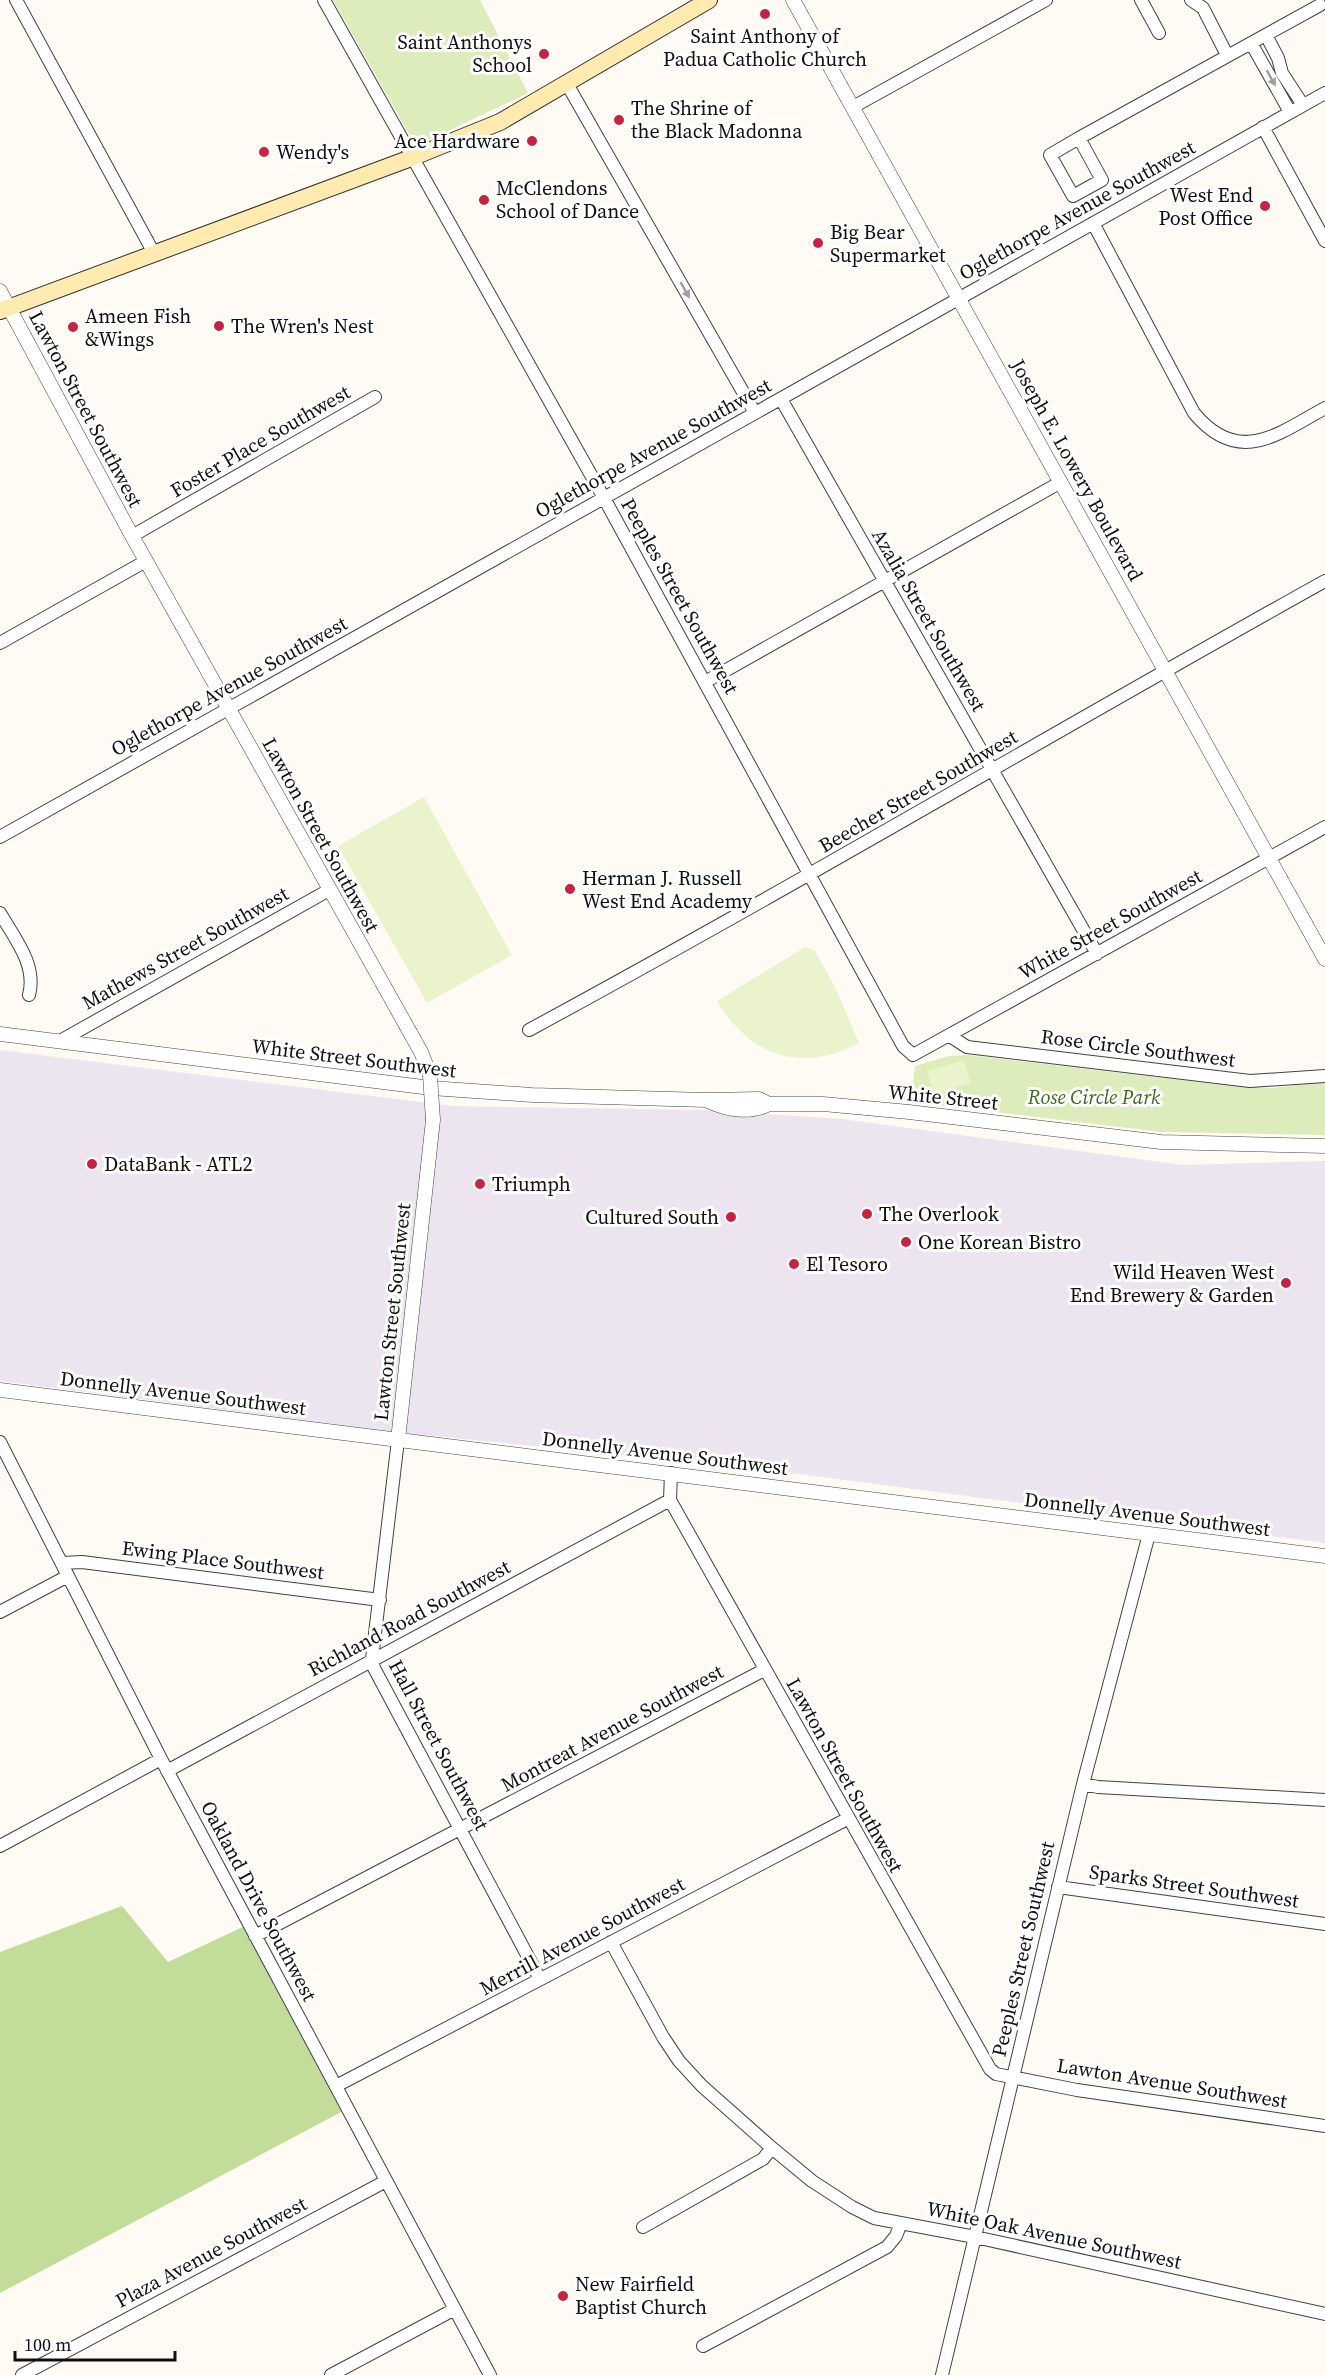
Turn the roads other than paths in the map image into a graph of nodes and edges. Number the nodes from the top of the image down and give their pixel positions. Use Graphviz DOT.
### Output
graph roads {
  1 [pos="16,0"];
  2 [pos="324,0"];
  3 [pos="708,0"];
  4 [pos="794,0"];
  5 [pos="1046,0"];
  6 [pos="1141,0"];
  7 [pos="1191,0"];
  8 [pos="1321,6"];
  9 [pos="1159,33"];
  10 [pos="1266,35"];
  11 [pos="1251,43"];
  12 [pos="1227,55"];
  13 [pos="567,84"];
  14 [pos="1325,93"];
  15 [pos="1303,105"];
  16 [pos="853,107"];
  17 [pos="1290,112"];
  18 [pos="1263,127"];
  19 [pos="1079,138"];
  20 [pos="411,158"];
  21 [pos="1093,223"];
  22 [pos="1325,241"];
  23 [pos="155,255"];
  24 [pos="0,291"];
  25 [pos="959,298"];
  26 [pos="4,309"];
  27 [pos="375,397"];
  28 [pos="781,399"];
  29 [pos="1325,408"];
  30 [pos="755,413"];
  31 [pos="1061,482"];
  32 [pos="604,498"];
  33 [pos="132,536"];
  34 [pos="146,561"];
  35 [pos="885,581"];
  36 [pos="1325,581"];
  37 [pos="0,643"];
  38 [pos="1165,670"];
  39 [pos="705,682"];
  40 [pos="228,709"];
  41 [pos="992,771"];
  42 [pos="1325,827"];
  43 [pos="0,837"];
  44 [pos="1269,858"];
  45 [pos="811,875"];
  46 [pos="329,890"];
  47 [pos="0,913"];
  48 [pos="1097,954"];
  49 [pos="1325,959"];
  50 [pos="29,995"];
  51 [pos="529,1030"];
  52 [pos="0,1034"];
  53 [pos="950,1036"];
  54 [pos="60,1041"];
  55 [pos="913,1055"];
  56 [pos="1325,1076"];
  57 [pos="843,1106"];
  58 [pos="1325,1146"];
  59 [pos="0,1390"];
  60 [pos="398,1440"];
  61 [pos="0,1442"];
  62 [pos="671,1473"];
  63 [pos="670,1500"];
  64 [pos="1149,1534"];
  65 [pos="1325,1556"];
  66 [pos="62,1563"];
  67 [pos="68,1576"];
  68 [pos="380,1600"];
  69 [pos="0,1612"];
  70 [pos="372,1659"];
  71 [pos="764,1670"];
  72 [pos="161,1759"];
  73 [pos="167,1771"];
  74 [pos="1083,1784"];
  75 [pos="1325,1800"];
  76 [pos="847,1819"];
  77 [pos="460,1829"];
  78 [pos="0,1846"];
  79 [pos="1058,1887"];
  80 [pos="1325,1924"];
  81 [pos="255,1936"];
  82 [pos="612,1942"];
  83 [pos="540,1980"];
  84 [pos="1013,2078"];
  85 [pos="336,2086"];
  86 [pos="1325,2126"];
  87 [pos="772,2148"];
  88 [pos="386,2181"];
  89 [pos="901,2223"];
  90 [pos="643,2227"];
  91 [pos="975,2237"];
  92 [pos="455,2309"];
  93 [pos="1325,2314"];
  94 [pos="703,2346"];
  95 [pos="22,2375"];
  96 [pos="331,2375"];
  97 [pos="490,2375"];
  98 [pos="942,2375"];
  1 -- 23 [label="street"];
  2 -- 20 [label="street, Peeples Street Southwest"];
  3 -- 13 [label="main road"];
  4 -- 16 [label="street, Joseph E. Lowery Boulevard"];
  5 -- 16 [label="street"];
  6 -- 9 [label="street"];
  7 -- 12 [label="street"];
  8 -- 10 [label="street"];
  10 -- 11 [label="street"];
  10 -- 15 [label="street"];
  11 -- 12 [label="street"];
  11 -- 17 [label="street, one-way"];
  12 -- 19 [label="street"];
  13 -- 20 [label="main road"];
  13 -- 30 [label="street, one-way"];
  14 -- 15 [label="street, Oglethorpe Avenue Southwest"];
  15 -- 17 [label="street, Oglethorpe Avenue Southwest"];
  16 -- 25 [label="street, Joseph E. Lowery Boulevard"];
  17 -- 18 [label="street, Oglethorpe Avenue Southwest"];
  18 -- 21 [label="street, Oglethorpe Avenue Southwest"];
  18 -- 22 [label="street"];
  19 -- 19 [label="street"];
  20 -- 23 [label="main road"];
  20 -- 32 [label="street, Peeples Street Southwest"];
  21 -- 25 [label="street, Oglethorpe Avenue Southwest"];
  21 -- 29 [label="street"];
  23 -- 26 [label="main road"];
  24 -- 26 [label="street, Lawton Street Southwest"];
  25 -- 28 [label="street, Oglethorpe Avenue Southwest"];
  25 -- 31 [label="street, Joseph E. Lowery Boulevard"];
  26 -- 33 [label="street, Lawton Street Southwest"];
  27 -- 33 [label="street, Foster Place Southwest"];
  28 -- 30 [label="street, Oglethorpe Avenue Southwest"];
  28 -- 35 [label="street, Azalia Street Southwest"];
  30 -- 32 [label="street, Oglethorpe Avenue Southwest"];
  31 -- 35 [label="street"];
  31 -- 38 [label="street, Joseph E. Lowery Boulevard"];
  32 -- 39 [label="street, Peeples Street Southwest"];
  32 -- 40 [label="street, Oglethorpe Avenue Southwest"];
  33 -- 34 [label="street, Lawton Street Southwest"];
  34 -- 37 [label="street"];
  34 -- 40 [label="street, Lawton Street Southwest"];
  35 -- 39 [label="street"];
  35 -- 41 [label="street, Azalia Street Southwest"];
  36 -- 38 [label="street, Beecher Street Southwest"];
  38 -- 41 [label="street, Beecher Street Southwest"];
  38 -- 44 [label="street, Joseph E. Lowery Boulevard"];
  39 -- 45 [label="street, Peeples Street Southwest"];
  40 -- 43 [label="street, Oglethorpe Avenue Southwest"];
  40 -- 46 [label="street, Lawton Street Southwest"];
  41 -- 45 [label="street, Beecher Street Southwest"];
  41 -- 48 [label="street, Azalia Street Southwest"];
  42 -- 44 [label="street, White Street Southwest"];
  44 -- 48 [label="street, White Street Southwest"];
  44 -- 49 [label="street, Joseph E. Lowery Boulevard"];
  45 -- 51 [label="street, Beecher Street Southwest"];
  45 -- 55 [label="street, Peeples Street Southwest"];
  46 -- 54 [label="street, Mathews Street Southwest"];
  46 -- 60 [label="street, Lawton Street Southwest, bridge"];
  47 -- 50 [label="street"];
  48 -- 53 [label="street, White Street Southwest"];
  52 -- 54 [label="street, White Street Southwest"];
  53 -- 55 [label="street, White Street Southwest"];
  53 -- 56 [label="street, Rose Circle Southwest"];
  54 -- 57 [label="street, White Street Southwest"];
  57 -- 58 [label="street, White Street"];
  59 -- 60 [label="street, Donnelly Avenue Southwest"];
  60 -- 62 [label="street, Donnelly Avenue Southwest"];
  60 -- 68 [label="street, Hall Street Southwest"];
  61 -- 66 [label="street, Oakland Drive Southwest"];
  62 -- 63 [label="street"];
  62 -- 64 [label="street, Donnelly Avenue Southwest"];
  63 -- 70 [label="street, Richland Road Southwest"];
  63 -- 71 [label="street, Lawton Street Southwest"];
  64 -- 65 [label="street, Donnelly Avenue Southwest"];
  64 -- 74 [label="street, Peeples Street Southwest"];
  66 -- 67 [label="street, Oakland Drive Southwest"];
  66 -- 68 [label="street, Ewing Place Southwest"];
  67 -- 69 [label="street"];
  67 -- 72 [label="street, Oakland Drive Southwest"];
  68 -- 70 [label="street, Hall Street Southwest"];
  70 -- 73 [label="street, Richland Road Southwest"];
  70 -- 77 [label="street, Hall Street Southwest"];
  71 -- 76 [label="street, Lawton Street Southwest"];
  71 -- 77 [label="street, Montreat Avenue Southwest"];
  72 -- 73 [label="street, Oakland Drive Southwest"];
  72 -- 78 [label="street"];
  73 -- 81 [label="street, Oakland Drive Southwest"];
  74 -- 75 [label="street"];
  74 -- 79 [label="street, Peeples Street Southwest"];
  76 -- 82 [label="street, Merrill Avenue Southwest"];
  76 -- 84 [label="street, Lawton Street Southwest"];
  77 -- 81 [label="street, Montreat Avenue Southwest"];
  77 -- 83 [label="street, Hall Street Southwest"];
  79 -- 80 [label="street, Sparks Street Southwest"];
  79 -- 84 [label="street, Peeples Street Southwest"];
  81 -- 85 [label="street, Oakland Drive Southwest"];
  82 -- 83 [label="street, Merrill Avenue Southwest"];
  82 -- 87 [label="street"];
  83 -- 85 [label="street, Merrill Avenue Southwest"];
  84 -- 86 [label="street, Lawton Avenue Southwest"];
  84 -- 91 [label="street, Peeples Street Southwest"];
  85 -- 88 [label="street, Oakland Drive Southwest"];
  87 -- 89 [label="street"];
  87 -- 90 [label="street"];
  88 -- 92 [label="street, Oakland Drive Southwest"];
  88 -- 95 [label="street, Plaza Avenue Southwest"];
  89 -- 91 [label="street, White Oak Avenue Southwest"];
  89 -- 94 [label="street, White Oak Avenue Southwest"];
  91 -- 93 [label="street, White Oak Avenue Southwest"];
  91 -- 98 [label="street, Peeples Street Southwest"];
  92 -- 96 [label="street"];
  92 -- 97 [label="street, Oakland Drive Southwest"];
}
